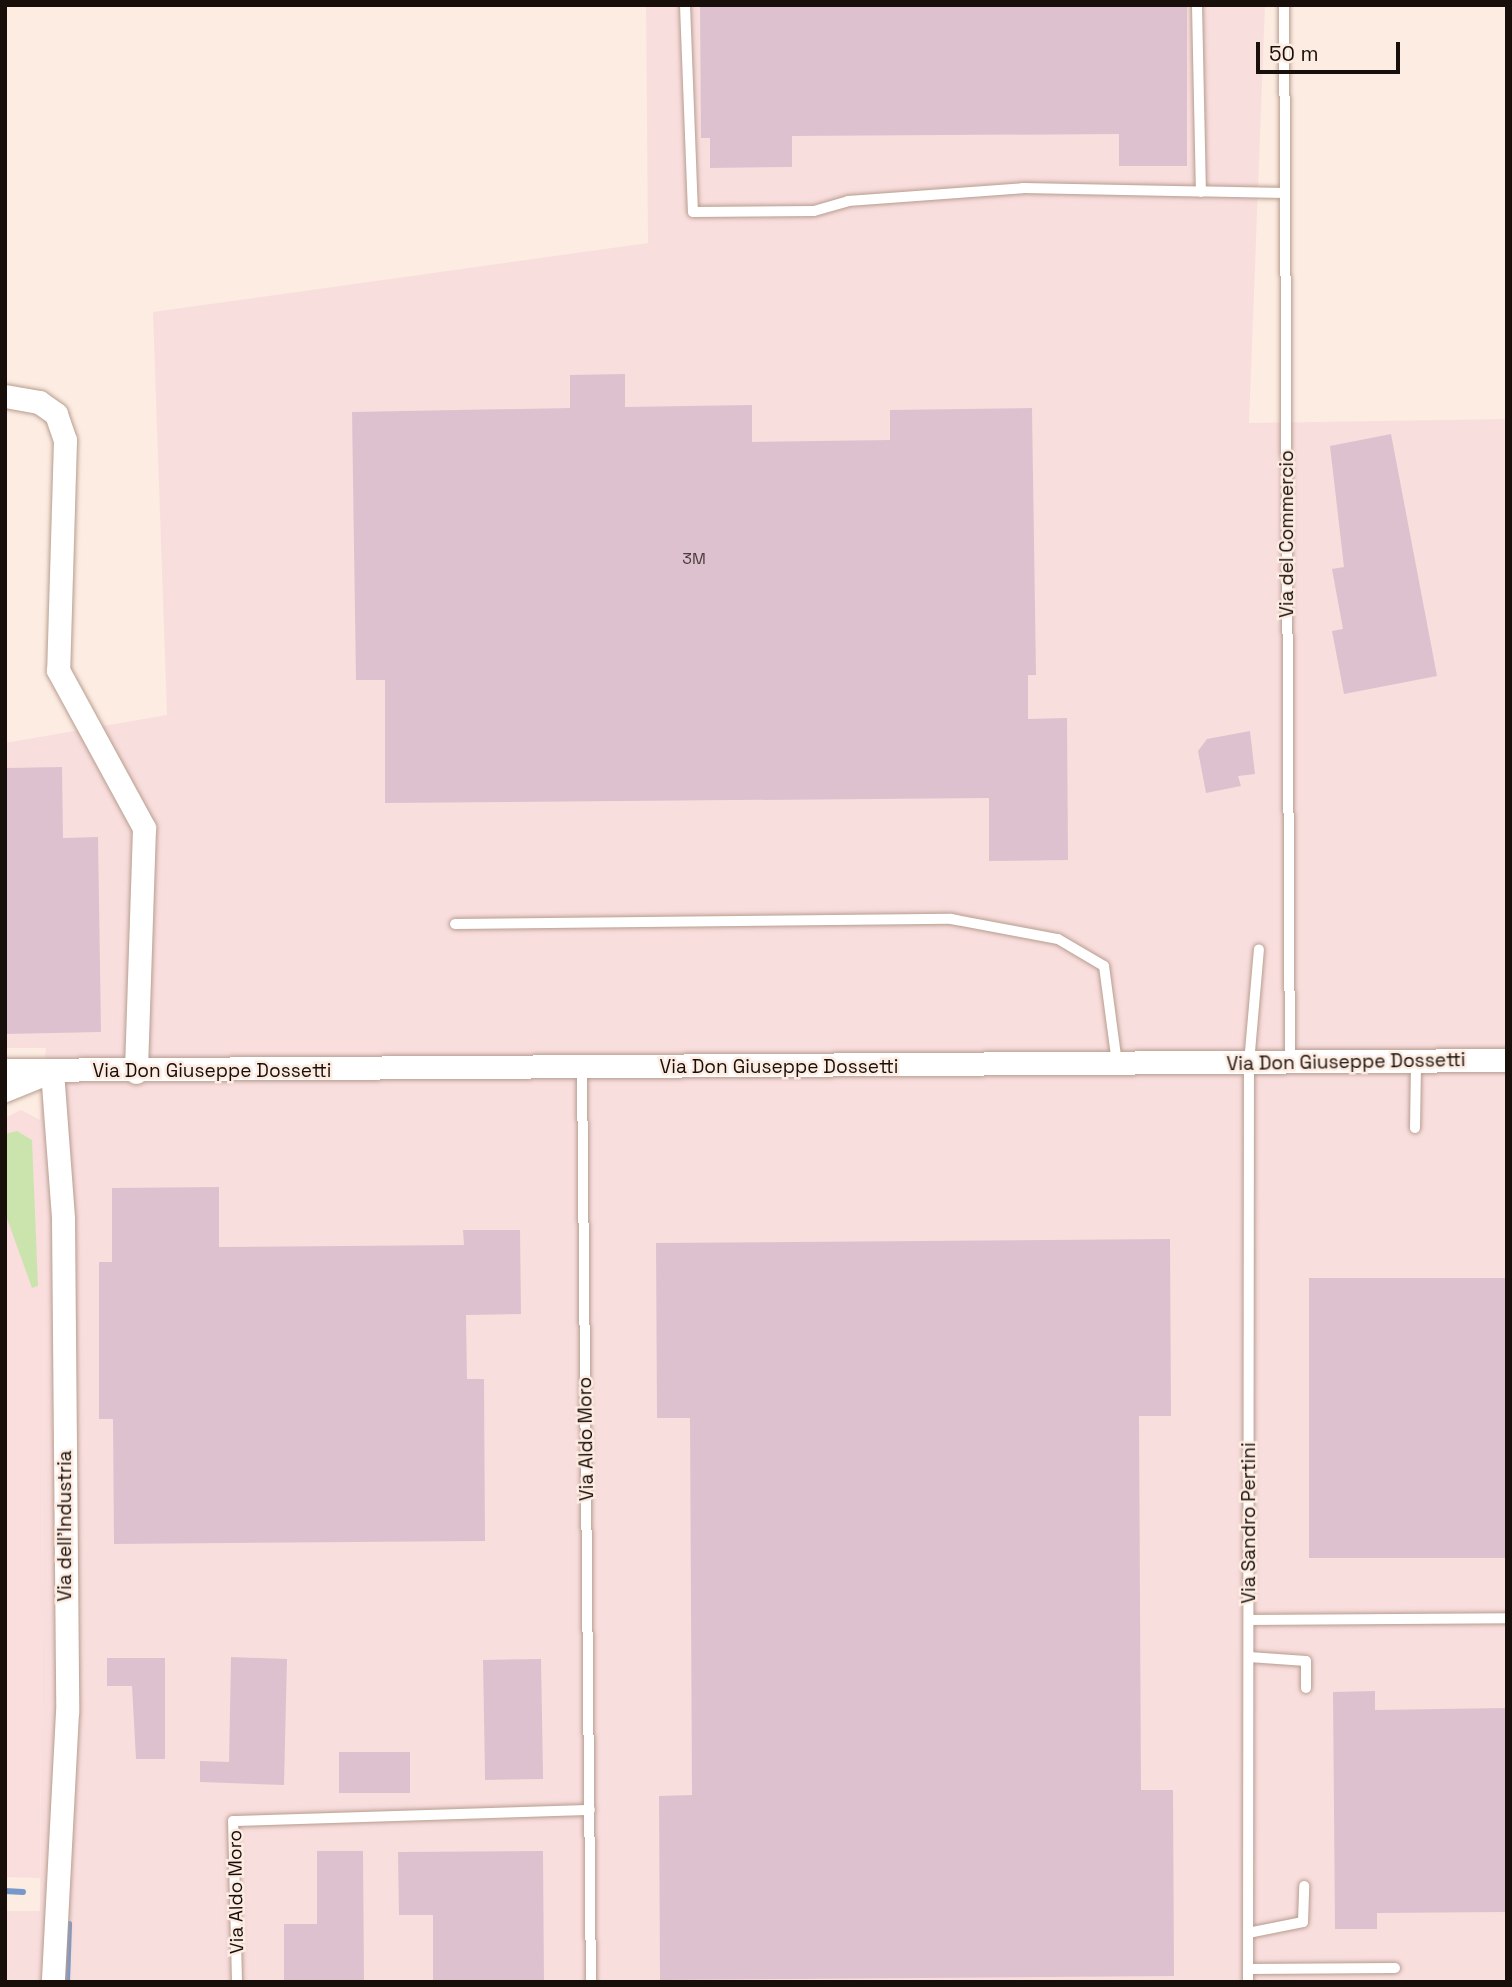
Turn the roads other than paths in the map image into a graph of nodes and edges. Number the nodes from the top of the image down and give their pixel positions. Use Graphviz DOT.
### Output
graph roads {
  1 [pos="685,5"];
  2 [pos="1197,5"];
  3 [pos="1284,5"];
  4 [pos="1201,192"];
  5 [pos="1285,193"];
  6 [pos="5,396"];
  7 [pos="455,924"];
  8 [pos="1259,949"];
  9 [pos="1507,1060"];
  10 [pos="1416,1061"];
  11 [pos="1249,1063"];
  12 [pos="1290,1063"];
  13 [pos="1117,1064"];
  14 [pos="582,1068"];
  15 [pos="5,1070"];
  16 [pos="52,1071"];
  17 [pos="136,1072"];
  18 [pos="5,1090"];
  19 [pos="1415,1128"];
  20 [pos="1507,1618"];
  21 [pos="1249,1620"];
  22 [pos="1249,1657"];
  23 [pos="1306,1688"];
  24 [pos="590,1810"];
  25 [pos="1304,1886"];
  26 [pos="1248,1933"];
  27 [pos="1395,1968"];
  28 [pos="1248,1969"];
  29 [pos="53,1982"];
  30 [pos="237,1982"];
  31 [pos="592,1982"];
  32 [pos="1248,1982"];
  1 -- 4 [label="lane"];
  2 -- 4 [label="lane"];
  3 -- 5 [label="lane, Via del Commercio"];
  4 -- 5 [label="lane"];
  5 -- 12 [label="lane, Via del Commercio"];
  6 -- 17 [label="street"];
  7 -- 13 [label="lane"];
  8 -- 11 [label="lane, Via Sandro Pertini"];
  9 -- 10 [label="street, Via Don Giuseppe Dossetti"];
  10 -- 12 [label="street, Via Don Giuseppe Dossetti"];
  10 -- 19 [label="lane"];
  11 -- 12 [label="street, Via Don Giuseppe Dossetti"];
  11 -- 13 [label="street, Via Don Giuseppe Dossetti"];
  11 -- 21 [label="lane, Via Sandro Pertini"];
  13 -- 14 [label="street, Via Don Giuseppe Dossetti"];
  14 -- 17 [label="street, Via Don Giuseppe Dossetti"];
  14 -- 24 [label="lane, Via Aldo Moro"];
  15 -- 16 [label="street, Via Don Giuseppe Dossetti"];
  16 -- 17 [label="street, Via Don Giuseppe Dossetti"];
  16 -- 18 [label="street, Via Don Giuseppe Dossetti"];
  16 -- 29 [label="street, Via dell’Industria"];
  20 -- 21 [label="lane"];
  21 -- 22 [label="lane, Via Sandro Pertini"];
  22 -- 23 [label="lane"];
  22 -- 26 [label="lane, Via Sandro Pertini"];
  24 -- 30 [label="lane, Via Aldo Moro"];
  24 -- 31 [label="lane, Via Aldo Moro"];
  25 -- 26 [label="lane"];
  26 -- 28 [label="lane, Via Sandro Pertini"];
  27 -- 28 [label="lane"];
  28 -- 32 [label="lane, Via Sandro Pertini"];
}
